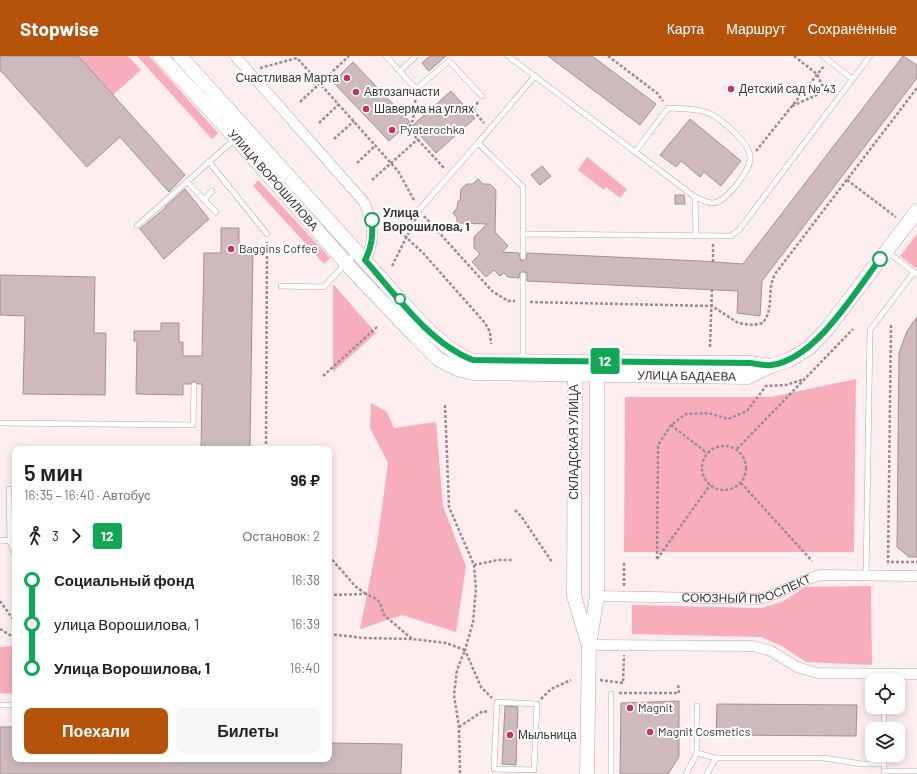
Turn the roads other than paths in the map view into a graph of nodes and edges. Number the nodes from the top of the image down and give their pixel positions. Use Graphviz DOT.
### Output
graph roads {
  1 [pos="160,56"];
  2 [pos="180,56"];
  3 [pos="235,56"];
  4 [pos="386,56"];
  5 [pos="416,56"];
  6 [pos="508,56"];
  7 [pos="823,56"];
  8 [pos="870,56"];
  9 [pos="400,71"];
  10 [pos="535,76"];
  11 [pos="852,79"];
  12 [pos="482,96"];
  13 [pos="241,133"];
  14 [pos="478,143"];
  15 [pos="635,152"];
  16 [pos="209,162"];
  17 [pos="187,182"];
  18 [pos="212,191"];
  19 [pos="695,197"];
  20 [pos="204,200"];
  21 [pos="420,210"];
  22 [pos="917,210"];
  23 [pos="216,212"];
  24 [pos="137,226"];
  25 [pos="267,234"];
  26 [pos="523,234"];
  27 [pos="696,236"];
  28 [pos="886,251"];
  29 [pos="523,257"];
  30 [pos="356,263"];
  31 [pos="915,273"];
  32 [pos="523,275"];
  33 [pos="281,286"];
  34 [pos="523,361"];
  35 [pos="582,361"];
  36 [pos="460,363"];
  37 [pos="771,366"];
  38 [pos="574,375"];
  39 [pos="598,375"];
  40 [pos="194,385"];
  41 [pos="0,423"];
  42 [pos="9,489"];
  43 [pos="0,540"];
  44 [pos="10,540"];
  45 [pos="12,546"];
  46 [pos="866,576"];
  47 [pos="917,576"];
  48 [pos="574,596"];
  49 [pos="597,596"];
  50 [pos="589,645"];
  51 [pos="917,674"];
  52 [pos="905,675"];
  53 [pos="865,676"];
  54 [pos="611,694"];
  55 [pos="0,705"];
  56 [pos="12,705"];
  57 [pos="697,706"];
  58 [pos="697,753"];
  59 [pos="716,758"];
  60 [pos="884,764"];
  61 [pos="917,771"];
  62 [pos="534,772"];
  63 [pos="884,772"];
  64 [pos="587,774"];
  65 [pos="611,774"];
  66 [pos="686,774"];
  67 [pos="707,774"];
  1 -- 13 [label="street, УЛИЦА ВОРОШИЛОВА"];
  2 -- 13 [label="street, УЛИЦА ВОРОШИЛОВА"];
  3 -- 30 [label="street"];
  4 -- 9 [label="lane"];
  5 -- 9 [label="lane"];
  6 -- 10 [label="lane"];
  7 -- 11 [label="lane"];
  8 -- 11 [label="lane"];
  9 -- 12 [label="lane"];
  10 -- 14 [label="lane"];
  10 -- 15 [label="lane"];
  11 -- 27 [label="lane"];
  13 -- 16 [label="lane"];
  13 -- 30 [label="street, УЛИЦА ВОРОШИЛОВА"];
  14 -- 21 [label="lane"];
  14 -- 26 [label="lane"];
  15 -- 19 [label="lane"];
  15 -- 19 [label="lane"];
  16 -- 17 [label="lane"];
  16 -- 25 [label="lane"];
  17 -- 20 [label="lane"];
  17 -- 24 [label="lane"];
  18 -- 20 [label="lane"];
  19 -- 27 [label="lane"];
  20 -- 23 [label="lane"];
  22 -- 28 [label="street, УЛИЦА БАДАЕВА"];
  26 -- 27 [label="lane"];
  26 -- 29 [label="lane"];
  28 -- 31 [label="lane"];
  28 -- 37 [label="street, УЛИЦА БАДАЕВА"];
  30 -- 33 [label="lane"];
  30 -- 36 [label="street, УЛИЦА ВОРОШИЛОВА"];
  31 -- 46 [label="lane"];
  32 -- 34 [label="lane"];
  34 -- 35 [label="street, УЛИЦА БАДАЕВА"];
  34 -- 36 [label="street, УЛИЦА БАДАЕВА"];
  35 -- 37 [label="street, УЛИЦА БАДАЕВА"];
  35 -- 38 [label="street, СКЛАДСКАЯ УЛИЦА"];
  35 -- 39 [label="street, СКЛАДСКАЯ УЛИЦА"];
  36 -- 38 [label="street, УЛИЦА БАДАЕВА"];
  37 -- 39 [label="street, УЛИЦА БАДАЕВА"];
  38 -- 39 [label="street, УЛИЦА БАДАЕВА"];
  38 -- 48 [label="street, СКЛАДСКАЯ УЛИЦА"];
  39 -- 49 [label="street, СКЛАДСКАЯ УЛИЦА"];
  40 -- 41 [label="lane"];
  42 -- 44 [label="lane"];
  43 -- 44 [label="lane"];
  44 -- 45 [label="lane"];
  46 -- 47 [label="street, СОЮЗНЫЙ ПРОСПЕКТ"];
  46 -- 49 [label="street, СОЮЗНЫЙ ПРОСПЕКТ"];
  48 -- 49 [label="street, СОЮЗНЫЙ ПРОСПЕКТ"];
  48 -- 50 [label="street, СКЛАДСКАЯ УЛИЦА"];
  49 -- 50 [label="street, СКЛАДСКАЯ УЛИЦА"];
  50 -- 53 [label="street"];
  50 -- 64 [label="street, СКЛАДСКАЯ УЛИЦА"];
  51 -- 52 [label="street"];
  54 -- 65 [label="lane"];
  55 -- 56 [label="lane"];
  57 -- 58 [label="lane"];
  58 -- 59 [label="lane"];
  58 -- 66 [label="lane"];
  59 -- 60 [label="lane"];
  59 -- 67 [label="lane"];
  60 -- 63 [label="lane"];
  61 -- 63 [label="lane"];
  62 -- 62 [label="lane"];
}
